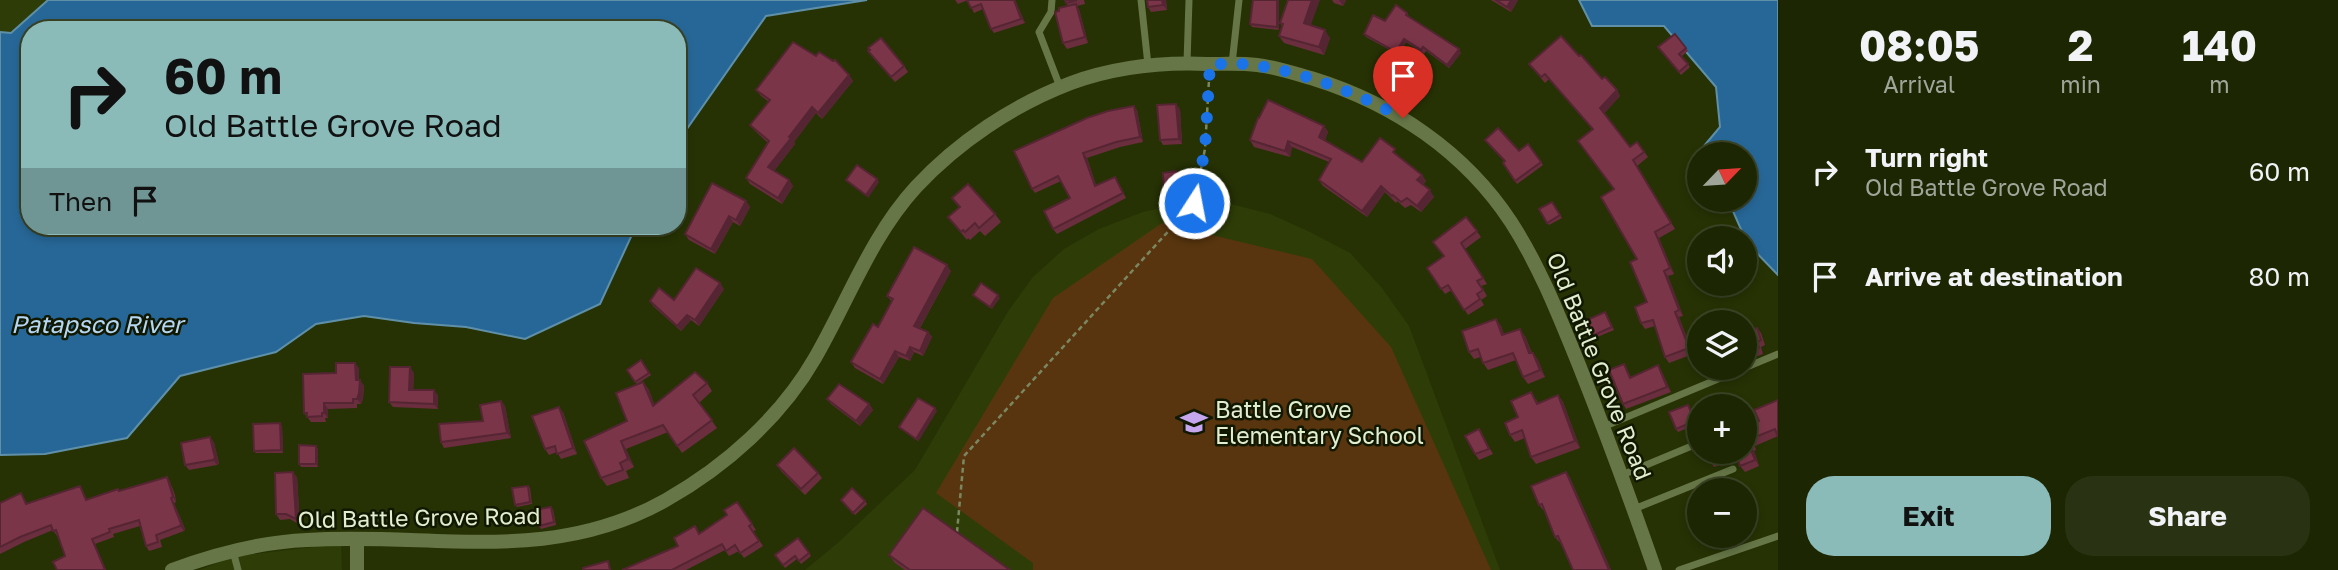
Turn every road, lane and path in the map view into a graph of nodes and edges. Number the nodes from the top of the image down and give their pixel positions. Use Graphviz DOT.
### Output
graph roads {
  1 [pos="1052,0"];
  2 [pos="1141,0"];
  3 [pos="1189,0"];
  4 [pos="1239,0"];
  5 [pos="1187,63"];
  6 [pos="1210,64"];
  7 [pos="1232,64"];
  8 [pos="1148,65"];
  9 [pos="1060,88"];
  10 [pos="1778,354"];
  11 [pos="1603,427"];
  12 [pos="1687,448"];
  13 [pos="1732,469"];
  14 [pos="1621,476"];
  15 [pos="1633,510"];
  16 [pos="956,536"];
  17 [pos="1778,536"];
  18 [pos="357,539"];
  19 [pos="233,551"];
  20 [pos="172,570"];
  21 [pos="238,570"];
  22 [pos="357,570"];
  23 [pos="1655,570"];
  24 [pos="1679,570"];
  1 -- 9 [label="lane"];
  2 -- 8 [label="lane"];
  3 -- 5 [label="lane"];
  4 -- 7 [label="lane"];
  5 -- 6 [label="street, Old Battle Grove Road"];
  5 -- 8 [label="street, Old Battle Grove Road"];
  6 -- 7 [label="street, Old Battle Grove Road"];
  6 -- 16 [label="path"];
  7 -- 11 [label="street, Old Battle Grove Road"];
  8 -- 9 [label="street, Old Battle Grove Road"];
  9 -- 18 [label="street, Old Battle Grove Road"];
  10 -- 11 [label="lane"];
  11 -- 14 [label="street, Old Battle Grove Road"];
  12 -- 14 [label="lane"];
  13 -- 15 [label="lane"];
  14 -- 15 [label="street, Old Battle Grove Road"];
  15 -- 23 [label="street, Old Battle Grove Road"];
  17 -- 24 [label="lane"];
  18 -- 19 [label="street, Old Battle Grove Road"];
  18 -- 22 [label="street"];
  19 -- 20 [label="street, Old Battle Grove Road"];
  19 -- 21 [label="lane"];
}
